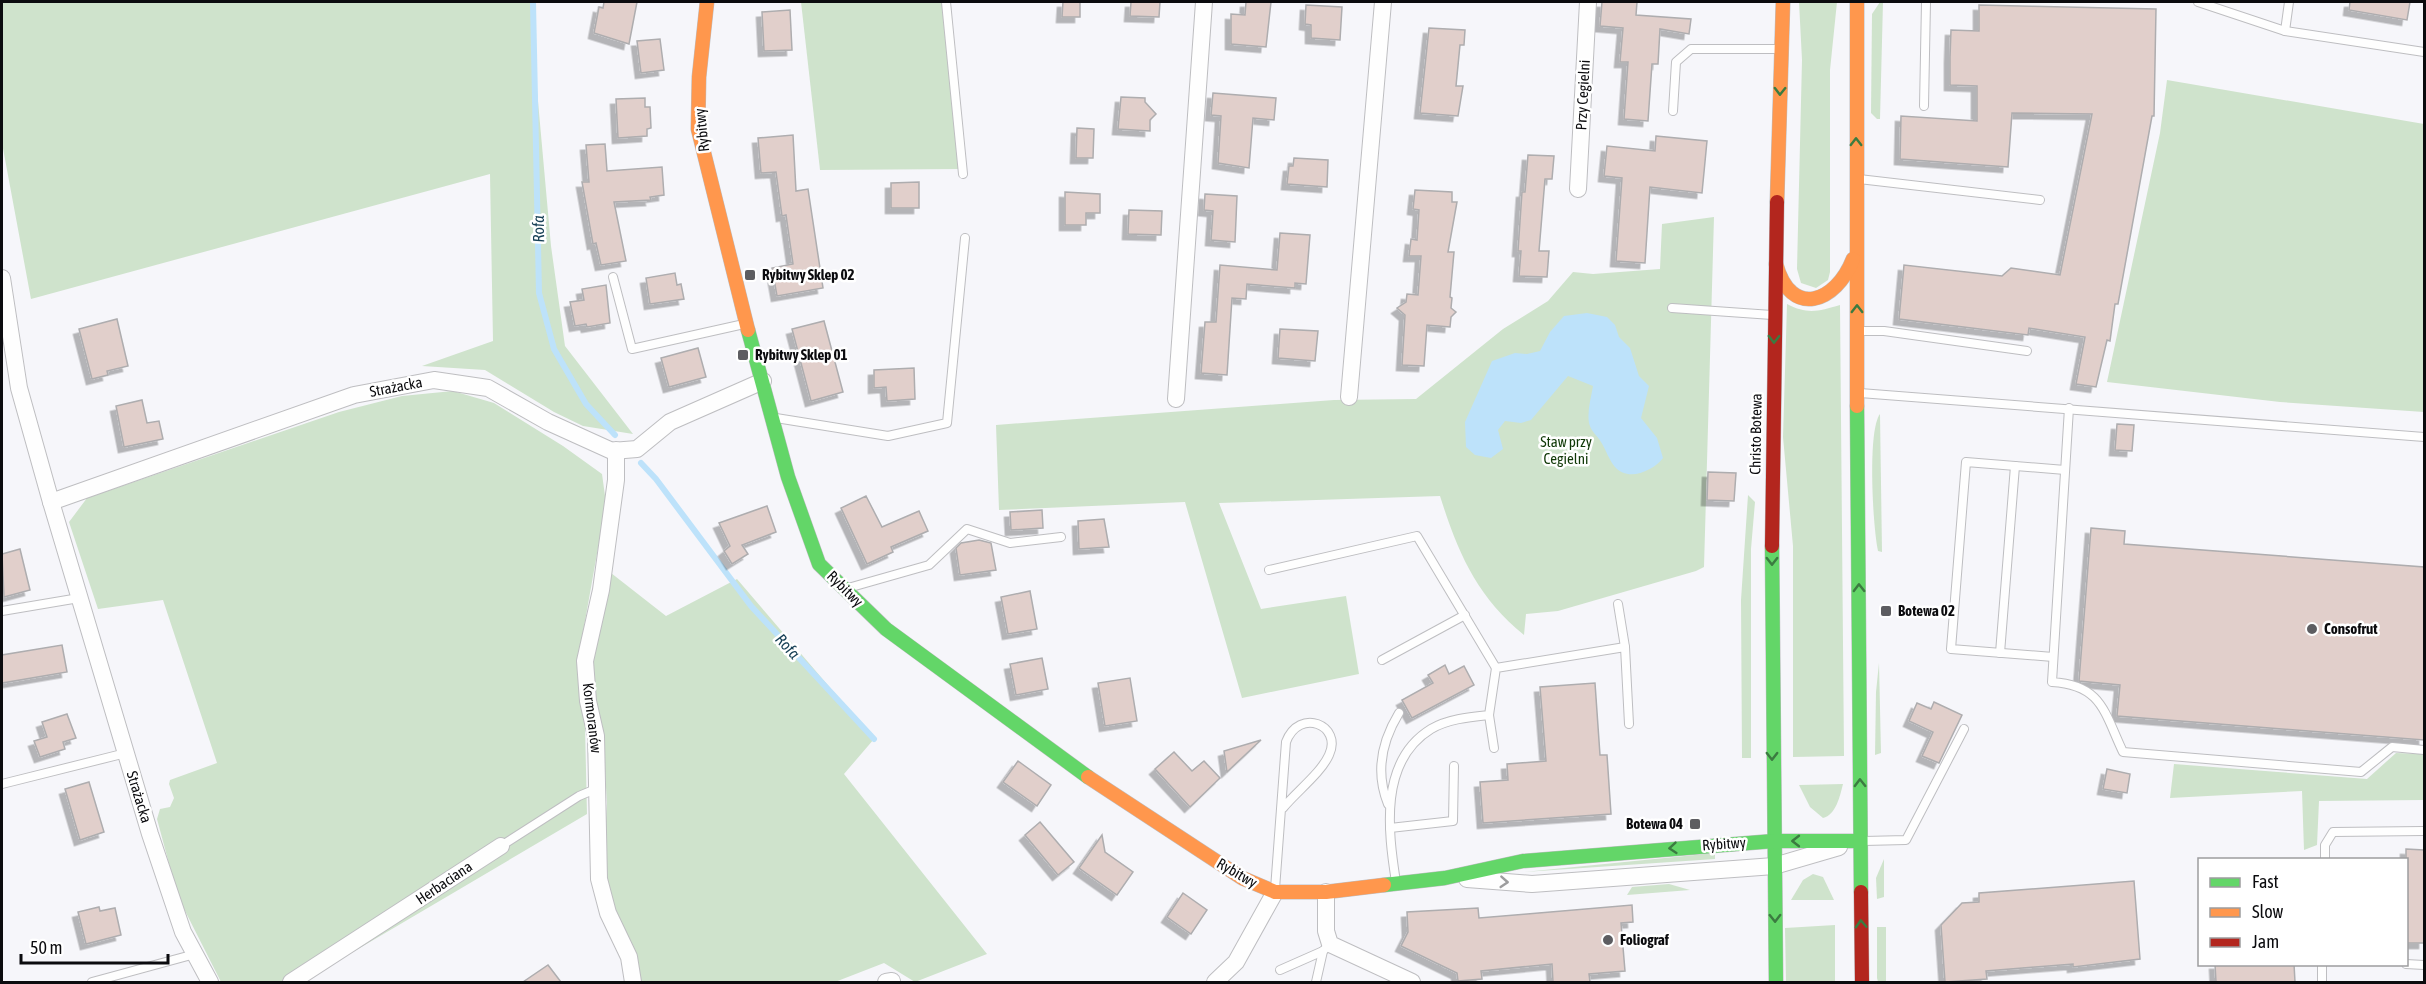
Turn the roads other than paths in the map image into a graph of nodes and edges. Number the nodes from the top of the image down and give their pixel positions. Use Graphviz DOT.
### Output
graph roads {
  1 [pos="707,2"];
  2 [pos="946,2"];
  3 [pos="1204,2"];
  4 [pos="1383,2"];
  5 [pos="1588,2"];
  6 [pos="1783,2"];
  7 [pos="1857,2"];
  8 [pos="1926,2"];
  9 [pos="2198,2"];
  10 [pos="2289,2"];
  11 [pos="2285,31"];
  12 [pos="1782,49"];
  13 [pos="2424,52"];
  14 [pos="1924,106"];
  15 [pos="1673,111"];
  16 [pos="963,174"];
  17 [pos="1856,178"];
  18 [pos="1578,189"];
  19 [pos="2040,200"];
  20 [pos="965,238"];
  21 [pos="1856,243"];
  22 [pos="1776,259"];
  23 [pos="613,277"];
  24 [pos="2,278"];
  25 [pos="1672,308"];
  26 [pos="1775,315"];
  27 [pos="747,323"];
  28 [pos="1857,331"];
  29 [pos="2027,351"];
  30 [pos="763,381"];
  31 [pos="1857,393"];
  32 [pos="1349,397"];
  33 [pos="1176,399"];
  34 [pos="2069,408"];
  35 [pos="772,418"];
  36 [pos="2424,437"];
  37 [pos="616,450"];
  38 [pos="2015,466"];
  39 [pos="2065,470"];
  40 [pos="51,502"];
  41 [pos="1061,537"];
  42 [pos="1269,570"];
  43 [pos="844,589"];
  44 [pos="79,598"];
  45 [pos="1618,604"];
  46 [pos="2,611"];
  47 [pos="1465,615"];
  48 [pos="1625,647"];
  49 [pos="2000,653"];
  50 [pos="2053,657"];
  51 [pos="1382,660"];
  52 [pos="1496,668"];
  53 [pos="1399,713"];
  54 [pos="1489,715"];
  55 [pos="1629,724"];
  56 [pos="1964,729"];
  57 [pos="1494,748"];
  58 [pos="2424,750"];
  59 [pos="126,753"];
  60 [pos="1454,766"];
  61 [pos="2,784"];
  62 [pos="598,788"];
  63 [pos="1388,804"];
  64 [pos="1283,808"];
  65 [pos="1390,828"];
  66 [pos="2424,831"];
  67 [pos="1773,841"];
  68 [pos="1860,841"];
  69 [pos="501,846"];
  70 [pos="2325,858"];
  71 [pos="1774,866"];
  72 [pos="1445,878"];
  73 [pos="1396,883"];
  74 [pos="1275,892"];
  75 [pos="1326,892"];
  76 [pos="1326,947"];
  77 [pos="195,954"];
  78 [pos="2408,964"];
  79 [pos="2424,964"];
  80 [pos="2322,966"];
  81 [pos="1280,970"];
  82 [pos="92,982"];
  83 [pos="210,982"];
  84 [pos="291,982"];
  85 [pos="633,982"];
  86 [pos="1215,982"];
  87 [pos="1316,982"];
  88 [pos="1412,982"];
  89 [pos="1776,982"];
  90 [pos="1862,982"];
  91 [pos="2322,982"];
  1 -- 27 [label="main road, Rybitwy"];
  2 -- 16 [label="lane"];
  3 -- 33 [label="street"];
  4 -- 32 [label="street"];
  5 -- 18 [label="street, Przy Cegielni"];
  6 -- 12 [label="main road, Christo Botewa"];
  17 -- 7 [label="main road, one-way"];
  8 -- 14 [label="lane"];
  9 -- 11 [label="lane"];
  10 -- 11 [label="lane"];
  11 -- 13 [label="lane"];
  12 -- 15 [label="lane"];
  12 -- 22 [label="main road, Christo Botewa, one-way"];
  17 -- 19 [label="lane"];
  17 -- 21 [label="main road"];
  20 -- 35 [label="lane"];
  21 -- 22 [label="main road"];
  28 -- 21 [label="main road, one-way"];
  22 -- 26 [label="main road, Christo Botewa"];
  23 -- 27 [label="lane"];
  24 -- 40 [label="street, Strażacka"];
  25 -- 26 [label="lane"];
  26 -- 67 [label="main road, Christo Botewa, one-way"];
  27 -- 30 [label="main road, Rybitwy"];
  28 -- 29 [label="lane"];
  28 -- 31 [label="main road"];
  30 -- 35 [label="main road, Rybitwy"];
  30 -- 37 [label="street"];
  31 -- 34 [label="lane"];
  68 -- 31 [label="main road, one-way"];
  34 -- 36 [label="lane"];
  34 -- 39 [label="lane"];
  35 -- 43 [label="main road, Rybitwy"];
  37 -- 40 [label="street, Strażacka"];
  37 -- 62 [label="street, Kormoranów"];
  38 -- 39 [label="lane"];
  38 -- 49 [label="lane"];
  38 -- 49 [label="lane"];
  39 -- 50 [label="lane"];
  40 -- 44 [label="street, Strażacka"];
  41 -- 43 [label="lane"];
  42 -- 47 [label="lane"];
  43 -- 74 [label="main road, Rybitwy"];
  44 -- 46 [label="lane"];
  44 -- 59 [label="street, Strażacka"];
  45 -- 48 [label="lane"];
  47 -- 51 [label="lane"];
  47 -- 52 [label="lane"];
  48 -- 52 [label="lane"];
  48 -- 55 [label="lane"];
  49 -- 50 [label="lane"];
  50 -- 58 [label="lane"];
  52 -- 54 [label="lane"];
  53 -- 63 [label="lane"];
  54 -- 57 [label="lane"];
  54 -- 63 [label="lane"];
  56 -- 68 [label="lane"];
  59 -- 61 [label="lane"];
  59 -- 77 [label="street, Strażacka"];
  60 -- 65 [label="lane"];
  62 -- 69 [label="lane, Herbaciana"];
  62 -- 85 [label="street, Kormoranów"];
  63 -- 65 [label="lane"];
  64 -- 64 [label="lane"];
  64 -- 74 [label="lane"];
  65 -- 73 [label="lane"];
  66 -- 70 [label="lane"];
  68 -- 67 [label="main road, Rybitwy, one-way"];
  67 -- 71 [label="main road, Christo Botewa"];
  67 -- 72 [label="main road, Rybitwy, one-way"];
  68 -- 71 [label="street, Rybitwy"];
  90 -- 68 [label="main road, one-way"];
  69 -- 84 [label="street, Herbaciana"];
  72 -- 71 [label="street, Rybitwy, one-way"];
  71 -- 89 [label="main road, one-way"];
  72 -- 73 [label="main road, Rybitwy"];
  73 -- 75 [label="main road, Rybitwy"];
  74 -- 75 [label="main road, Rybitwy"];
  74 -- 86 [label="street"];
  75 -- 76 [label="street"];
  76 -- 81 [label="lane"];
  76 -- 87 [label="lane"];
  76 -- 88 [label="street"];
  77 -- 82 [label="lane"];
  77 -- 83 [label="street, Strażacka"];
  78 -- 79 [label="lane"];
  80 -- 91 [label="lane"];
}
